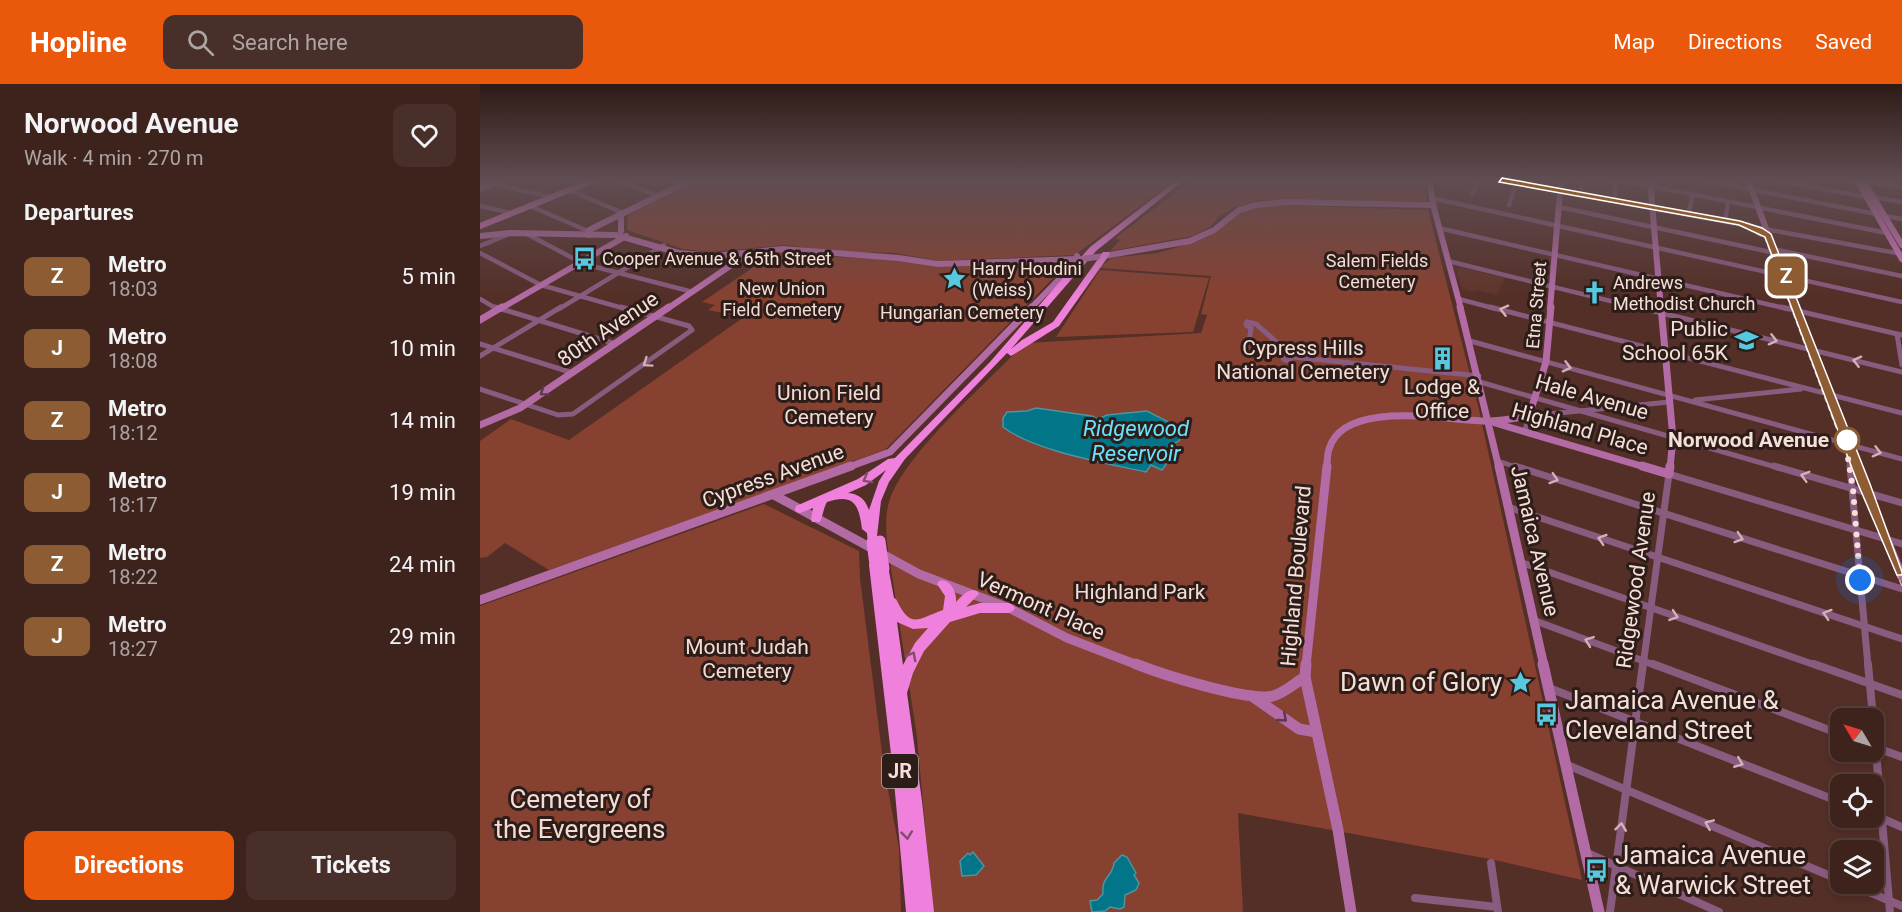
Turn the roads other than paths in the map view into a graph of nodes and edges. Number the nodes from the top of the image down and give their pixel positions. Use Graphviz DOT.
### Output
graph roads {
  1 [pos="498,219"];
  2 [pos="557,219"];
  3 [pos="612,219"];
  4 [pos="623,219"];
  5 [pos="1130,219"];
  6 [pos="1132,219"];
  7 [pos="1137,219"];
  8 [pos="1224,219"];
  9 [pos="1228,219"];
  10 [pos="1437,219"];
  11 [pos="1522,219"];
  12 [pos="1558,219"];
  13 [pos="1614,219"];
  14 [pos="1654,219"];
  15 [pos="1707,219"];
  16 [pos="1725,219"];
  17 [pos="1762,219"];
  18 [pos="1813,219"];
  19 [pos="1878,219"];
  20 [pos="1886,219"];
  21 [pos="1725,222"];
  22 [pos="480,226"];
  23 [pos="1558,226"];
  24 [pos="1654,227"];
  25 [pos="1439,228"];
  26 [pos="1766,229"];
  27 [pos="511,233"];
  28 [pos="588,233"];
  29 [pos="1887,233"];
  30 [pos="526,234"];
  31 [pos="625,234"];
  32 [pos="480,236"];
  33 [pos="1902,245"];
  34 [pos="480,246"];
  35 [pos="662,246"];
  36 [pos="1656,248"];
  37 [pos="1774,251"];
  38 [pos="480,253"];
  39 [pos="749,253"];
  40 [pos="1555,255"];
  41 [pos="1901,255"];
  42 [pos="1101,256"];
  43 [pos="1078,257"];
  44 [pos="1448,261"];
  45 [pos="580,262"];
  46 [pos="949,264"];
  47 [pos="618,273"];
  48 [pos="1784,276"];
  49 [pos="1902,276"];
  50 [pos="1659,279"];
  51 [pos="541,285"];
  52 [pos="1552,287"];
  53 [pos="693,292"];
  54 [pos="580,296"];
  55 [pos="480,299"];
  56 [pos="1459,299"];
  57 [pos="1902,302"];
  58 [pos="1052,304"];
  59 [pos="498,309"];
  60 [pos="1796,310"];
  61 [pos="1662,313"];
  62 [pos="656,317"];
  63 [pos="480,320"];
  64 [pos="538,321"];
  65 [pos="1550,322"];
  66 [pos="1056,324"];
  67 [pos="1899,334"];
  68 [pos="1470,341"];
  69 [pos="1249,343"];
  70 [pos="480,344"];
  71 [pos="616,344"];
  72 [pos="494,348"];
  73 [pos="1811,350"];
  74 [pos="1665,352"];
  75 [pos="480,356"];
  76 [pos="1546,362"];
  77 [pos="1902,366"];
  78 [pos="995,367"];
  79 [pos="1902,372"];
  80 [pos="573,373"];
  81 [pos="1480,379"];
  82 [pos="1807,388"];
  83 [pos="480,389"];
  84 [pos="1826,390"];
  85 [pos="1536,398"];
  86 [pos="1669,398"];
  87 [pos="1688,400"];
  88 [pos="526,404"];
  89 [pos="1581,411"];
  90 [pos="1902,413"];
  91 [pos="1529,416"];
  92 [pos="1489,421"];
  93 [pos="480,425"];
  94 [pos="928,429"];
  95 [pos="1525,430"];
  96 [pos="1673,438"];
  97 [pos="1846,444"];
  98 [pos="1902,459"];
  99 [pos="1498,461"];
  100 [pos="1669,474"];
  101 [pos="1853,489"];
  102 [pos="1866,493"];
  103 [pos="774,495"];
  104 [pos="822,501"];
  105 [pos="1902,503"];
  106 [pos="1508,507"];
  107 [pos="802,511"];
  108 [pos="1663,514"];
  109 [pos="816,519"];
  110 [pos="1856,530"];
  111 [pos="1886,538"];
  112 [pos="876,542"];
  113 [pos="1902,544"];
  114 [pos="1657,557"];
  115 [pos="1520,562"];
  116 [pos="879,567"];
  117 [pos="1860,576"];
  118 [pos="1902,577"];
  119 [pos="943,584"];
  120 [pos="886,586"];
  121 [pos="1902,589"];
  122 [pos="970,593"];
  123 [pos="480,600"];
  124 [pos="1650,607"];
  125 [pos="1009,608"];
  126 [pos="947,614"];
  127 [pos="1533,620"];
  128 [pos="1864,626"];
  129 [pos="1902,639"];
  130 [pos="1643,661"];
  131 [pos="1305,676"];
  132 [pos="1869,684"];
  133 [pos="1548,688"];
  134 [pos="1902,695"];
  135 [pos="1251,696"];
  136 [pos="901,704"];
  137 [pos="1872,708"];
  138 [pos="1635,721"];
  139 [pos="1830,730"];
  140 [pos="1316,732"];
  141 [pos="1884,751"];
  142 [pos="1902,757"];
  143 [pos="1565,764"];
  144 [pos="1626,789"];
  145 [pos="1830,798"];
  146 [pos="1884,820"];
  147 [pos="1902,827"];
  148 [pos="1879,828"];
  149 [pos="1585,852"];
  150 [pos="1491,863"];
  151 [pos="1616,866"];
  152 [pos="1830,876"];
  153 [pos="1874,894"];
  154 [pos="1415,898"];
  155 [pos="1889,900"];
  156 [pos="1902,906"];
  157 [pos="1498,909"];
  158 [pos="914,912"];
  159 [pos="926,912"];
  160 [pos="1352,912"];
  161 [pos="1599,912"];
  162 [pos="1610,912"];
  163 [pos="1719,912"];
  164 [pos="1890,912"];
  1 -- 22 [label="main road"];
  2 -- 28 [label="street"];
  3 -- 28 [label="street"];
  4 -- 31 [label="street"];
  5 -- 43 [label="highway"];
  6 -- 94 [label="highway, JR"];
  7 -- 58 [label="highway, JR"];
  8 -- 42 [label="street"];
  9 -- 42 [label="street"];
  10 -- 25 [label="street, Jamaica Avenue"];
  11 -- 23 [label="street"];
  12 -- 23 [label="street, Etna Street"];
  13 -- 24 [label="street"];
  14 -- 24 [label="street, Ridgewood Avenue"];
  15 -- 21 [label="street"];
  16 -- 21 [label="street"];
  17 -- 26 [label="street"];
  18 -- 29 [label="street"];
  19 -- 29 [label="main road"];
  20 -- 33 [label="main road"];
  21 -- 26 [label="street"];
  23 -- 36 [label="street"];
  23 -- 40 [label="street, Etna Street"];
  24 -- 36 [label="street, Ridgewood Avenue"];
  24 -- 37 [label="street"];
  25 -- 40 [label="street"];
  25 -- 44 [label="street, Jamaica Avenue"];
  26 -- 37 [label="street"];
  26 -- 41 [label="street"];
  27 -- 30 [label="street"];
  27 -- 32 [label="street"];
  27 -- 34 [label="street"];
  28 -- 30 [label="street"];
  28 -- 31 [label="street"];
  29 -- 41 [label="main road"];
  30 -- 45 [label="street"];
  31 -- 35 [label="street"];
  31 -- 45 [label="street"];
  35 -- 39 [label="street"];
  35 -- 46 [label="street"];
  35 -- 47 [label="street"];
  36 -- 48 [label="street"];
  36 -- 50 [label="street, Ridgewood Avenue"];
  37 -- 48 [label="street"];
  37 -- 49 [label="street"];
  38 -- 51 [label="street"];
  39 -- 46 [label="street"];
  39 -- 53 [label="street, 80th Avenue"];
  40 -- 50 [label="street"];
  40 -- 52 [label="street, Etna Street"];
  42 -- 43 [label="street, bridge"];
  42 -- 66 [label="highway"];
  43 -- 46 [label="street"];
  43 -- 103 [label="street, Cypress Avenue"];
  44 -- 52 [label="street"];
  44 -- 56 [label="street, Jamaica Avenue"];
  45 -- 47 [label="street"];
  45 -- 51 [label="street"];
  47 -- 53 [label="street"];
  47 -- 54 [label="street"];
  48 -- 57 [label="street"];
  48 -- 60 [label="street"];
  50 -- 60 [label="street"];
  50 -- 61 [label="street, Ridgewood Avenue"];
  51 -- 54 [label="street"];
  51 -- 59 [label="street"];
  52 -- 61 [label="street"];
  52 -- 65 [label="street, Etna Street"];
  53 -- 62 [label="street, 80th Avenue"];
  54 -- 62 [label="street"];
  54 -- 64 [label="street"];
  55 -- 59 [label="street"];
  65 -- 56 [label="street, one-way"];
  56 -- 68 [label="street, Jamaica Avenue"];
  58 -- 66 [label="highway"];
  58 -- 78 [label="highway, JR"];
  59 -- 63 [label="street"];
  59 -- 64 [label="street"];
  60 -- 67 [label="street"];
  60 -- 73 [label="street"];
  61 -- 73 [label="street, one-way"];
  61 -- 74 [label="street, Ridgewood Avenue"];
  62 -- 71 [label="street, 80th Avenue"];
  62 -- 88 [label="street, one-way"];
  64 -- 71 [label="street"];
  64 -- 72 [label="street"];
  65 -- 74 [label="street"];
  65 -- 76 [label="street, Etna Street"];
  66 -- 78 [label="highway"];
  67 -- 77 [label="street"];
  68 -- 76 [label="street"];
  68 -- 81 [label="street, Jamaica Avenue"];
  69 -- 81 [label="street, Hale Avenue"];
  70 -- 72 [label="street"];
  71 -- 80 [label="street, 80th Avenue"];
  72 -- 75 [label="street"];
  72 -- 80 [label="street"];
  79 -- 73 [label="street, one-way"];
  73 -- 84 [label="street"];
  74 -- 82 [label="street"];
  74 -- 86 [label="street, Ridgewood Avenue"];
  76 -- 85 [label="street, Etna Street"];
  76 -- 86 [label="street, one-way"];
  78 -- 112 [label="highway, JR"];
  80 -- 88 [label="street, 80th Avenue, one-way"];
  81 -- 85 [label="street, Hale Avenue"];
  81 -- 92 [label="street, Jamaica Avenue"];
  82 -- 84 [label="street"];
  82 -- 87 [label="street"];
  83 -- 88 [label="street"];
  84 -- 90 [label="street"];
  84 -- 97 [label="street"];
  85 -- 89 [label="street, Hale Avenue"];
  85 -- 91 [label="street, Etna Street"];
  86 -- 87 [label="street"];
  86 -- 89 [label="street"];
  86 -- 96 [label="street, Ridgewood Avenue"];
  87 -- 97 [label="street"];
  88 -- 93 [label="street, 80th Avenue"];
  89 -- 91 [label="street"];
  89 -- 96 [label="street, Hale Avenue"];
  91 -- 92 [label="street"];
  91 -- 95 [label="street, Etna Street"];
  92 -- 95 [label="street, Highland Place"];
  92 -- 99 [label="street, Jamaica Avenue"];
  92 -- 131 [label="street, Highland Boulevard"];
  94 -- 107 [label="highway, one-way"];
  94 -- 112 [label="highway, JR"];
  95 -- 100 [label="street, Highland Place"];
  96 -- 100 [label="street, Ridgewood Avenue"];
  101 -- 96 [label="street, Hale Avenue, one-way"];
  97 -- 98 [label="street, one-way"];
  97 -- 101 [label="street"];
  97 -- 102 [label="street"];
  99 -- 106 [label="street, Jamaica Avenue"];
  99 -- 108 [label="street, one-way"];
  100 -- 108 [label="street, Ridgewood Avenue"];
  100 -- 110 [label="street, Highland Place"];
  101 -- 102 [label="street, Hale Avenue"];
  101 -- 110 [label="street"];
  102 -- 105 [label="street, Hale Avenue"];
  102 -- 111 [label="street"];
  103 -- 107 [label="street, Vermont Place"];
  103 -- 123 [label="street, Cypress Avenue"];
  104 -- 107 [label="highway"];
  104 -- 109 [label="highway"];
  104 -- 112 [label="highway"];
  114 -- 106 [label="street, one-way"];
  106 -- 115 [label="street, Jamaica Avenue"];
  107 -- 109 [label="street, Vermont Place"];
  108 -- 114 [label="street, Ridgewood Avenue"];
  108 -- 117 [label="street, one-way"];
  109 -- 119 [label="street, Vermont Place"];
  110 -- 111 [label="street, Highland Place"];
  110 -- 117 [label="street"];
  111 -- 113 [label="street, Highland Place"];
  111 -- 118 [label="street"];
  112 -- 116 [label="highway, JR, bridge"];
  114 -- 124 [label="street, Ridgewood Avenue"];
  128 -- 114 [label="street, one-way"];
  115 -- 124 [label="street"];
  115 -- 127 [label="street, Jamaica Avenue"];
  116 -- 120 [label="highway, JR"];
  116 -- 158 [label="highway, JR, one-way"];
  117 -- 121 [label="street"];
  117 -- 128 [label="street"];
  119 -- 122 [label="street, Vermont Place"];
  119 -- 126 [label="highway"];
  120 -- 126 [label="highway"];
  120 -- 136 [label="highway, JR"];
  122 -- 125 [label="street, Vermont Place"];
  122 -- 126 [label="highway"];
  124 -- 130 [label="street, Ridgewood Avenue"];
  124 -- 132 [label="street, one-way"];
  125 -- 126 [label="highway"];
  125 -- 135 [label="street, Vermont Place"];
  136 -- 126 [label="highway, one-way"];
  130 -- 127 [label="street, one-way"];
  127 -- 133 [label="street, Jamaica Avenue"];
  128 -- 129 [label="street"];
  128 -- 132 [label="street"];
  130 -- 138 [label="street, Ridgewood Avenue"];
  130 -- 139 [label="street"];
  131 -- 135 [label="street, Vermont Place"];
  131 -- 140 [label="street, Highland Boulevard"];
  132 -- 134 [label="street"];
  132 -- 137 [label="street"];
  133 -- 138 [label="street"];
  133 -- 143 [label="street, Jamaica Avenue"];
  135 -- 140 [label="street, one-way"];
  136 -- 159 [label="highway, JR"];
  138 -- 144 [label="street, Ridgewood Avenue"];
  138 -- 145 [label="street, one-way"];
  140 -- 160 [label="street, Highland Boulevard"];
  141 -- 142 [label="street"];
  143 -- 144 [label="street"];
  143 -- 149 [label="street, Jamaica Avenue"];
  151 -- 144 [label="street, Ridgewood Avenue, one-way"];
  152 -- 144 [label="street, one-way"];
  146 -- 147 [label="street"];
  148 -- 155 [label="street"];
  149 -- 151 [label="street"];
  149 -- 161 [label="street, Jamaica Avenue"];
  150 -- 157 [label="street"];
  151 -- 162 [label="street, Ridgewood Avenue"];
  151 -- 163 [label="street"];
  153 -- 155 [label="street"];
  154 -- 157 [label="street"];
  155 -- 156 [label="street"];
  155 -- 164 [label="street"];
}
